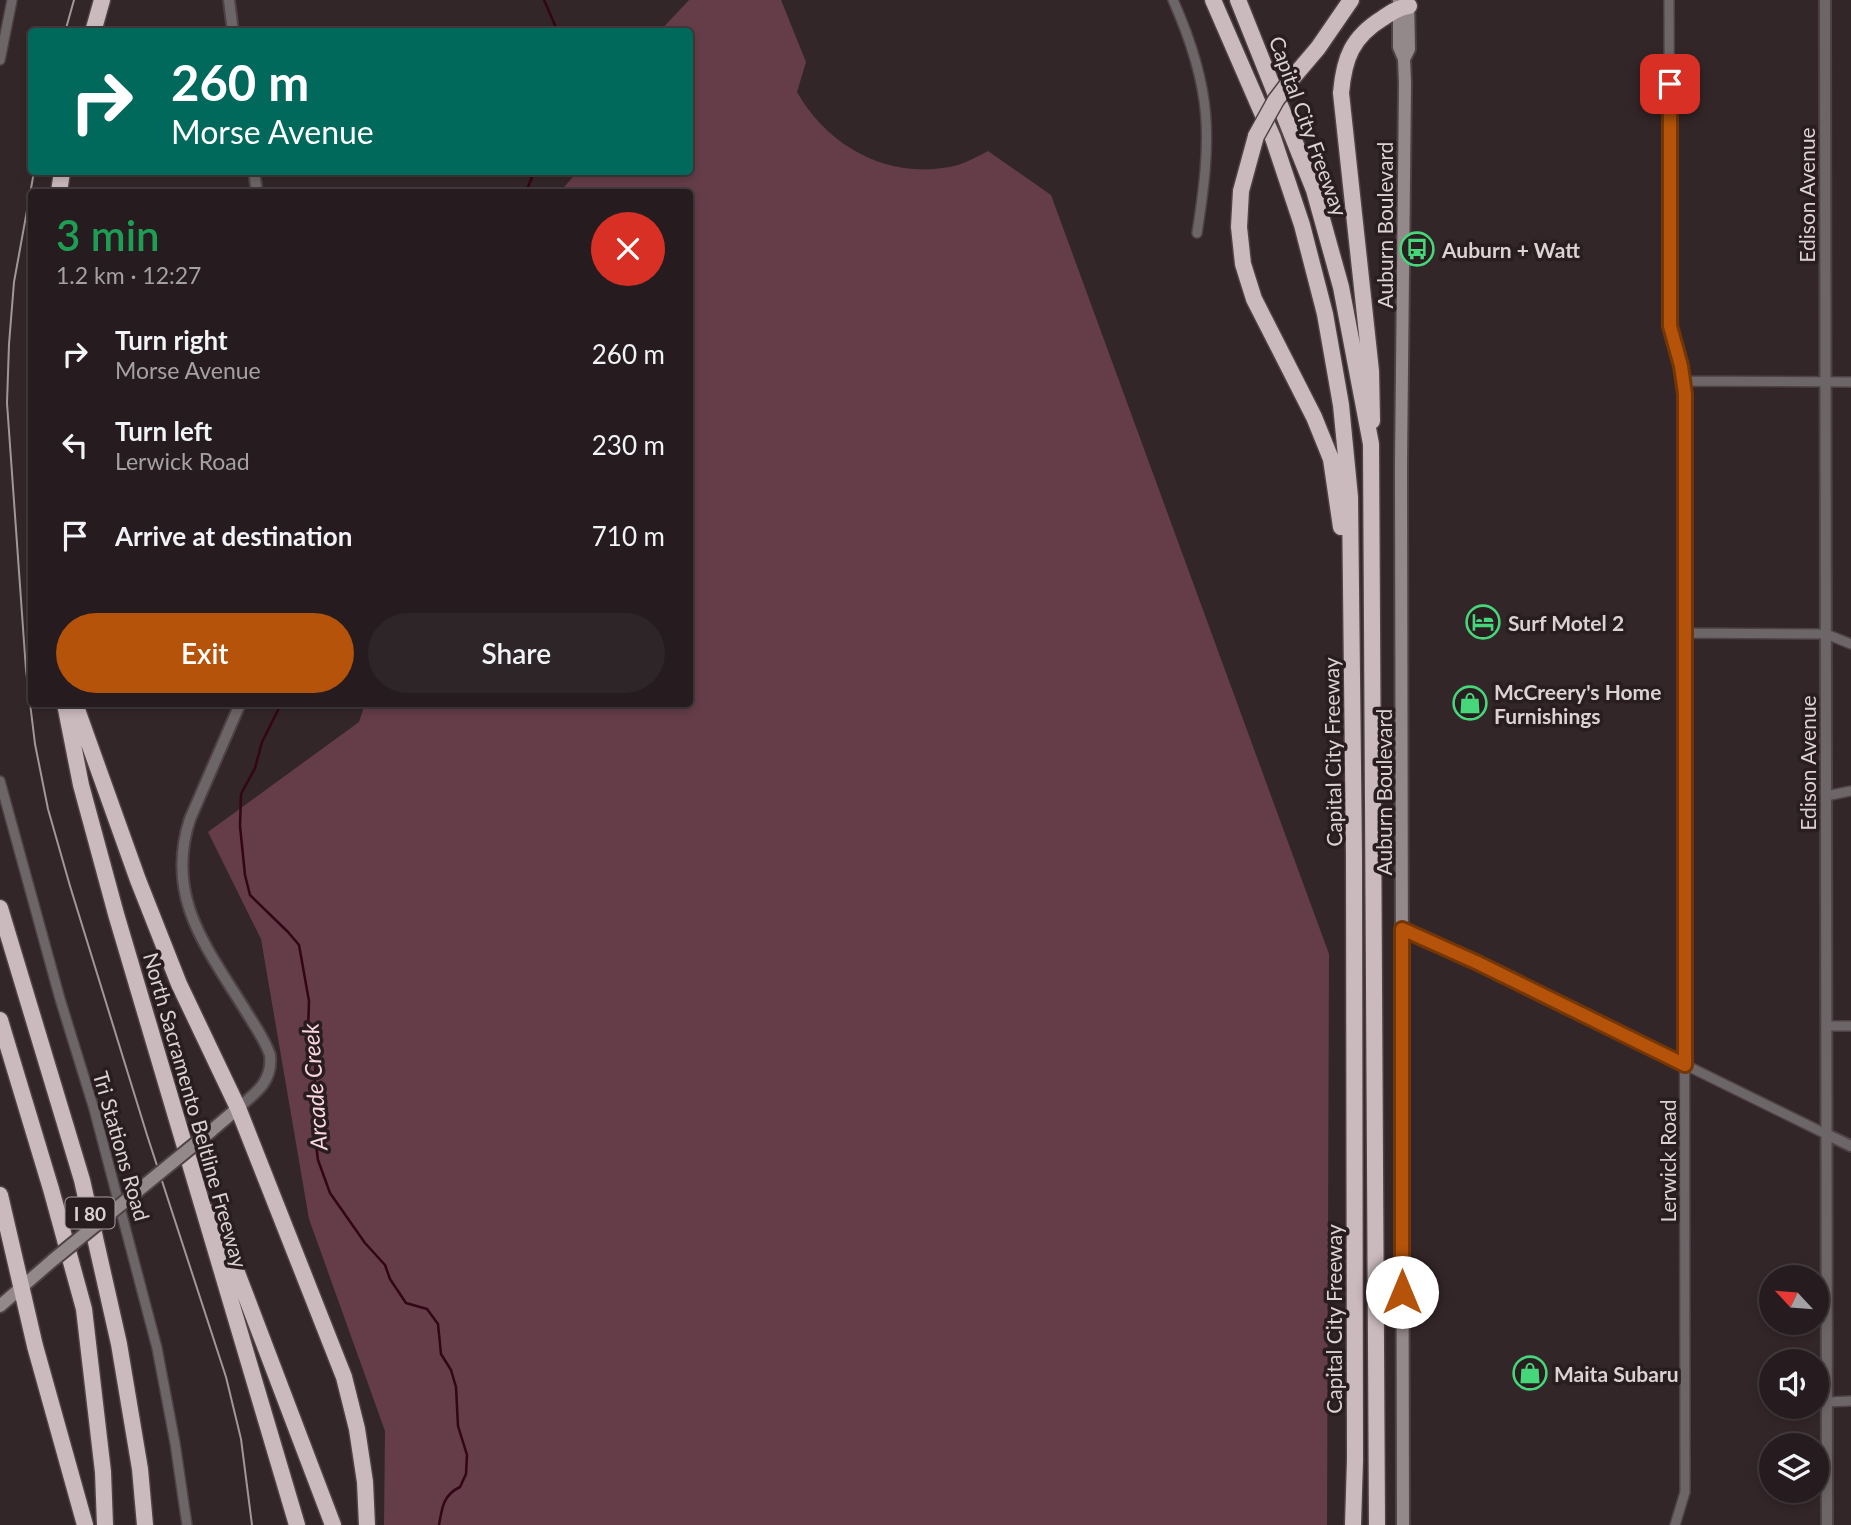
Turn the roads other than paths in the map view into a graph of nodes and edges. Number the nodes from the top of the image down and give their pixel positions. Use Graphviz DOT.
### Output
graph roads {
  1 [pos="12,0"];
  2 [pos="102,0"];
  3 [pos="229,0"];
  4 [pos="1173,0"];
  5 [pos="1213,0"];
  6 [pos="1238,0"];
  7 [pos="1351,0"];
  8 [pos="1669,0"];
  9 [pos="1825,0"];
  10 [pos="1404,3"];
  11 [pos="94,28"];
  12 [pos="232,28"];
  13 [pos="0,60"];
  14 [pos="1197,233"];
  15 [pos="1684,381"];
  16 [pos="1826,381"];
  17 [pos="1851,382"];
  18 [pos="1371,444"];
  19 [pos="1685,633"];
  20 [pos="1826,634"];
  21 [pos="1851,644"];
  22 [pos="1351,645"];
  23 [pos="66,707"];
  24 [pos="76,707"];
  25 [pos="239,707"];
  26 [pos="0,781"];
  27 [pos="1851,791"];
  28 [pos="1826,796"];
  29 [pos="0,908"];
  30 [pos="1402,929"];
  31 [pos="0,1020"];
  32 [pos="1826,1026"];
  33 [pos="1851,1026"];
  34 [pos="1685,1065"];
  35 [pos="238,1108"];
  36 [pos="1826,1134"];
  37 [pos="1851,1146"];
  38 [pos="0,1195"];
  39 [pos="202,1205"];
  40 [pos="21,1289"];
  41 [pos="0,1306"];
  42 [pos="1826,1349"];
  43 [pos="1851,1401"];
  44 [pos="1829,1402"];
  45 [pos="1826,1419"];
  46 [pos="85,1525"];
  47 [pos="105,1525"];
  48 [pos="145,1525"];
  49 [pos="187,1525"];
  50 [pos="297,1525"];
  51 [pos="332,1525"];
  52 [pos="366,1525"];
  53 [pos="1353,1525"];
  54 [pos="1377,1525"];
  55 [pos="1403,1525"];
  56 [pos="1675,1525"];
  57 [pos="1827,1525"];
  1 -- 13 [label="street"];
  2 -- 11 [label="highway"];
  3 -- 12 [label="street"];
  4 -- 14 [label="street"];
  5 -- 22 [label="highway, Capital City Freeway"];
  6 -- 18 [label="highway, Capital City Freeway"];
  7 -- 22 [label="highway, bridge"];
  8 -- 15 [label="street, Lerwick Road"];
  9 -- 16 [label="street, Edison Avenue"];
  10 -- 18 [label="highway"];
  10 -- 30 [label="main road, Auburn Boulevard"];
  15 -- 16 [label="street"];
  15 -- 19 [label="street, Lerwick Road"];
  16 -- 17 [label="street"];
  16 -- 20 [label="street, Edison Avenue"];
  18 -- 54 [label="highway, Capital City Freeway"];
  19 -- 20 [label="street"];
  19 -- 34 [label="street, Lerwick Road"];
  20 -- 21 [label="street"];
  20 -- 28 [label="street, Edison Avenue"];
  22 -- 53 [label="highway, Capital City Freeway"];
  23 -- 39 [label="highway, North Sacramento Beltline Freeway"];
  24 -- 35 [label="highway"];
  25 -- 35 [label="street"];
  26 -- 49 [label="street, Tri Stations Road"];
  27 -- 28 [label="street"];
  28 -- 32 [label="street, Edison Avenue"];
  29 -- 48 [label="highway, I 80"];
  30 -- 34 [label="street"];
  30 -- 55 [label="main road, Auburn Boulevard"];
  31 -- 47 [label="highway"];
  32 -- 33 [label="street"];
  32 -- 36 [label="street, Edison Avenue"];
  34 -- 36 [label="street"];
  34 -- 56 [label="street, Lerwick Road"];
  35 -- 40 [label="main road, bridge"];
  35 -- 52 [label="highway"];
  36 -- 37 [label="street"];
  36 -- 42 [label="street, Edison Avenue"];
  38 -- 40 [label="highway"];
  39 -- 50 [label="highway, North Sacramento Beltline Freeway"];
  39 -- 51 [label="highway"];
  40 -- 41 [label="main road"];
  40 -- 46 [label="highway"];
  43 -- 44 [label="street"];
  45 -- 57 [label="street, Edison Avenue"];
}
